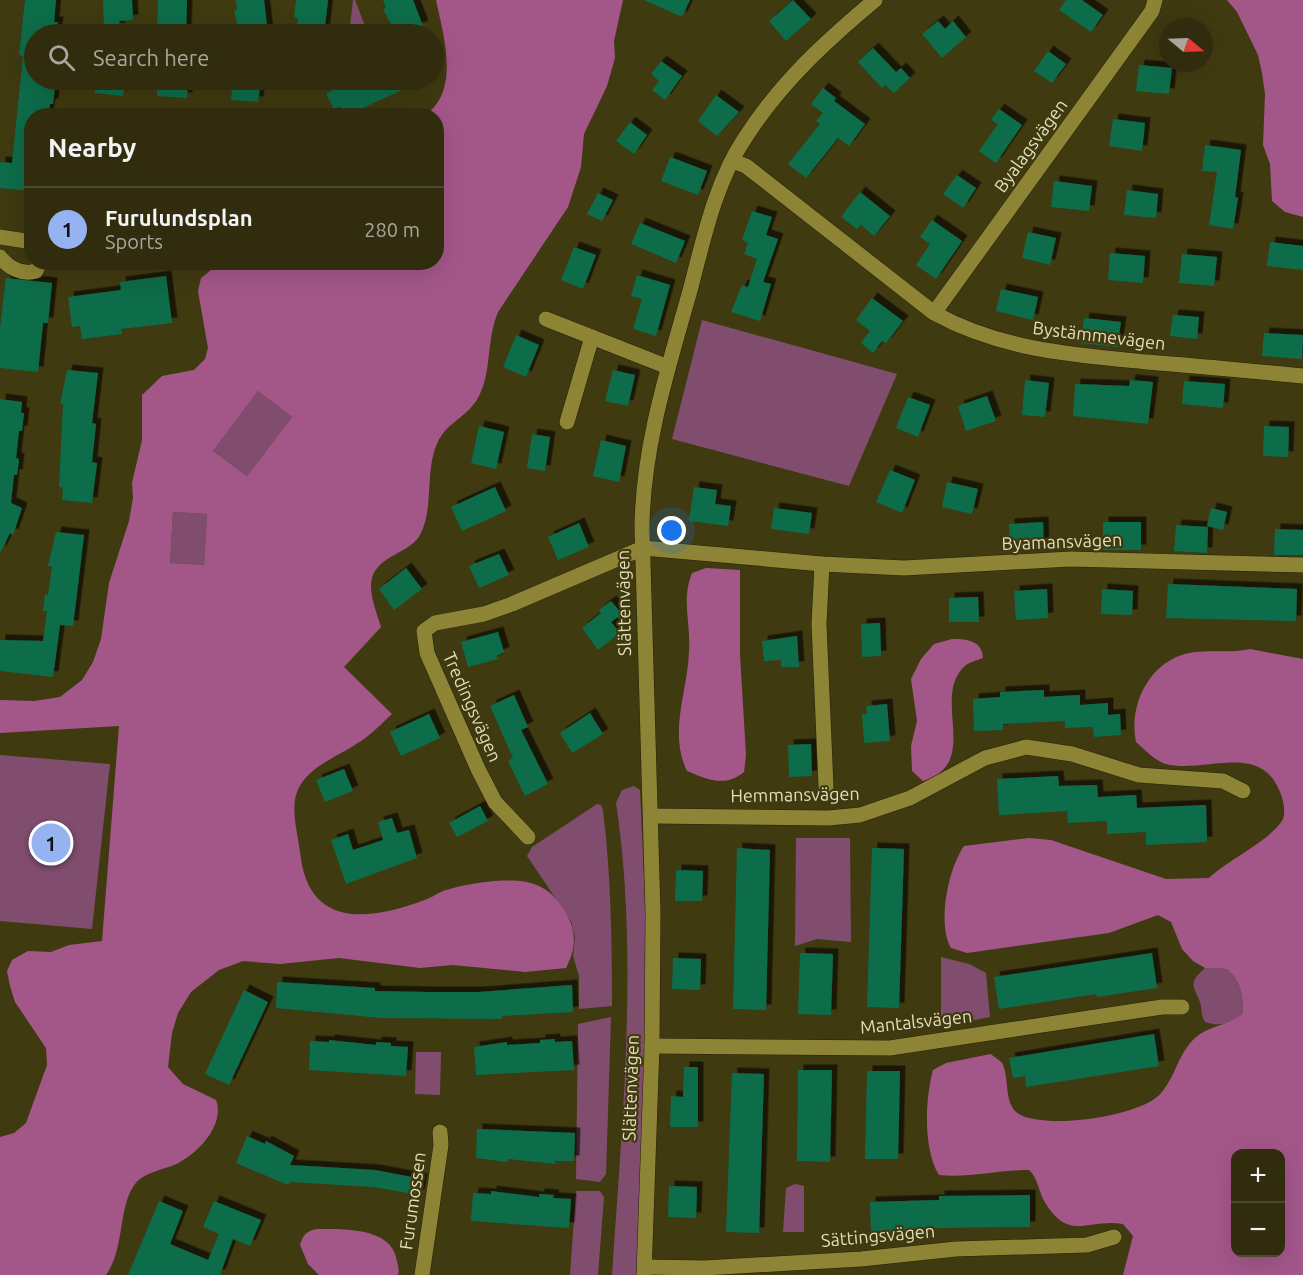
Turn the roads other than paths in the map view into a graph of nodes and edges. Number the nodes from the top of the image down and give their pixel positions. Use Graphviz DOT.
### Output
graph roads {
  1 [pos="875,0"];
  2 [pos="1155,0"];
  3 [pos="733,161"];
  4 [pos="0,237"];
  5 [pos="24,241"];
  6 [pos="0,257"];
  7 [pos="36,270"];
  8 [pos="934,313"];
  9 [pos="546,319"];
  10 [pos="592,337"];
  11 [pos="668,367"];
  12 [pos="1303,376"];
  13 [pos="567,422"];
  14 [pos="643,548"];
  15 [pos="822,564"];
  16 [pos="1303,565"];
  17 [pos="826,787"];
  18 [pos="1243,791"];
  19 [pos="651,816"];
  20 [pos="528,837"];
  21 [pos="1182,1007"];
  22 [pos="652,1046"];
  23 [pos="440,1132"];
  24 [pos="1114,1238"];
  25 [pos="644,1271"];
  26 [pos="422,1275"];
  1 -- 3 [label="street, Slättenvägen"];
  2 -- 8 [label="street, Byalagsvägen"];
  3 -- 8 [label="street, Bystämmevägen"];
  3 -- 11 [label="street, Slättenvägen"];
  4 -- 5 [label="street"];
  6 -- 7 [label="street"];
  8 -- 12 [label="street, Bystämmevägen"];
  9 -- 10 [label="street"];
  10 -- 11 [label="street"];
  10 -- 13 [label="street"];
  11 -- 14 [label="street, Slättenvägen"];
  14 -- 15 [label="street, Byamansvägen"];
  14 -- 19 [label="street, Slättenvägen"];
  14 -- 20 [label="street, Tredingsvägen"];
  15 -- 16 [label="street, Byamansvägen"];
  15 -- 17 [label="street"];
  18 -- 19 [label="street, Hemmansvägen"];
  19 -- 22 [label="street, Slättenvägen"];
  21 -- 22 [label="street, Mantalsvägen"];
  22 -- 25 [label="street, Slättenvägen"];
  23 -- 26 [label="street, Furumossen"];
  24 -- 25 [label="street, Sättingsvägen"];
}
